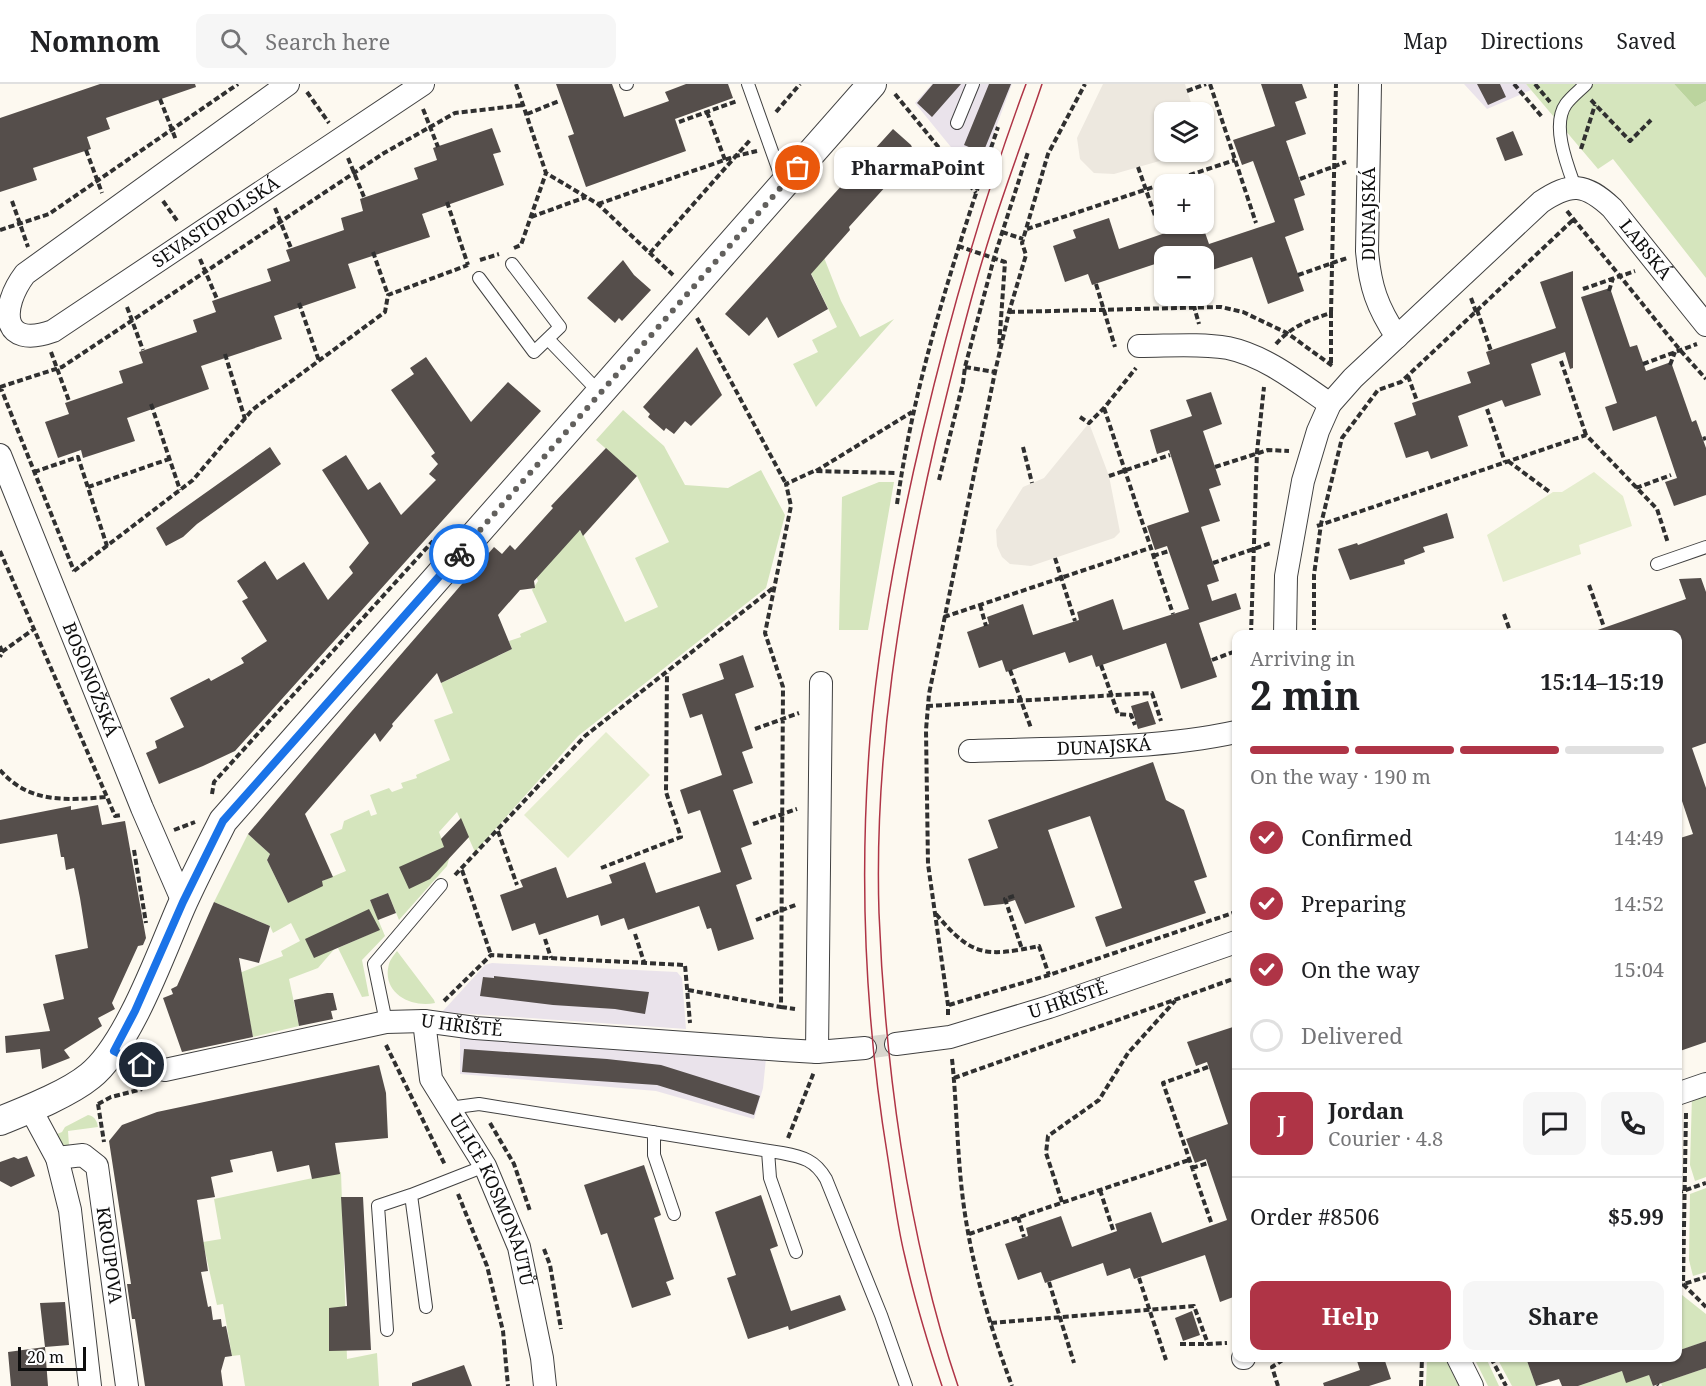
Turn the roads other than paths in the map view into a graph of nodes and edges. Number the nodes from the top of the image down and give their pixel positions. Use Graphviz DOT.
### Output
graph roads {
  1 [pos="288,84"];
  2 [pos="973,84"];
  3 [pos="1370,84"];
  4 [pos="880,86"];
  5 [pos="1584,86"];
  6 [pos="419,87"];
  7 [pos="750,90"];
  8 [pos="957,123"];
  9 [pos="784,185"];
  10 [pos="1575,187"];
  11 [pos="513,264"];
  12 [pos="479,278"];
  13 [pos="1706,325"];
  14 [pos="3,328"];
  15 [pos="1397,337"];
  16 [pos="548,339"];
  17 [pos="1140,354"];
  18 [pos="601,394"];
  19 [pos="1330,404"];
  20 [pos="0,455"];
  21 [pos="1706,547"];
  22 [pos="1657,564"];
  23 [pos="1285,630"];
  24 [pos="820,694"];
  25 [pos="1232,733"];
  26 [pos="970,751"];
  27 [pos="441,885"];
  28 [pos="183,902"];
  29 [pos="1232,943"];
  30 [pos="386,1022"];
  31 [pos="424,1022"];
  32 [pos="896,1044"];
  33 [pos="866,1048"];
  34 [pos="114,1051"];
  35 [pos="816,1061"];
  36 [pos="449,1108"];
  37 [pos="14,1115"];
  38 [pos="654,1132"];
  39 [pos="768,1152"];
  40 [pos="57,1158"];
  41 [pos="485,1166"];
  42 [pos="411,1195"];
  43 [pos="674,1214"];
  44 [pos="796,1252"];
  45 [pos="426,1307"];
  46 [pos="387,1330"];
  47 [pos="1460,1362"];
  48 [pos="90,1386"];
  49 [pos="127,1386"];
  50 [pos="545,1386"];
  51 [pos="906,1386"];
  52 [pos="1472,1386"];
  1 -- 14 [label="street"];
  2 -- 8 [label="lane"];
  3 -- 15 [label="street, DUNAJSKÁ"];
  4 -- 9 [label="street"];
  5 -- 10 [label="lane"];
  6 -- 14 [label="street, SEVASTOPOLSKÁ"];
  7 -- 9 [label="lane"];
  9 -- 18 [label="street"];
  10 -- 13 [label="street, LABSKÁ"];
  10 -- 15 [label="street"];
  11 -- 16 [label="lane"];
  12 -- 16 [label="lane"];
  15 -- 19 [label="street"];
  16 -- 18 [label="lane"];
  17 -- 19 [label="street"];
  18 -- 28 [label="street"];
  19 -- 23 [label="street"];
  20 -- 28 [label="street, BOSONOŽSKÁ"];
  21 -- 22 [label="lane"];
  24 -- 35 [label="street"];
  25 -- 26 [label="street, DUNAJSKÁ"];
  27 -- 30 [label="lane"];
  28 -- 34 [label="street"];
  29 -- 32 [label="street, U HŘIŠTĚ"];
  30 -- 31 [label="street, U HŘIŠTĚ"];
  30 -- 34 [label="street, U HŘIŠTĚ"];
  31 -- 35 [label="street, U HŘIŠTĚ"];
  31 -- 36 [label="street, ULICE KOSMONAUTŮ"];
  33 -- 35 [label="street, U HŘIŠTĚ"];
  34 -- 37 [label="street"];
  36 -- 38 [label="lane"];
  36 -- 41 [label="street, ULICE KOSMONAUTŮ"];
  37 -- 40 [label="street, KROUPOVA"];
  38 -- 39 [label="lane"];
  38 -- 43 [label="lane"];
  39 -- 44 [label="lane"];
  39 -- 51 [label="lane"];
  40 -- 48 [label="street, KROUPOVA"];
  40 -- 49 [label="street, KROUPOVA"];
  41 -- 42 [label="lane"];
  41 -- 50 [label="street, ULICE KOSMONAUTŮ"];
  42 -- 45 [label="lane"];
  42 -- 46 [label="lane"];
  47 -- 52 [label="street"];
}
